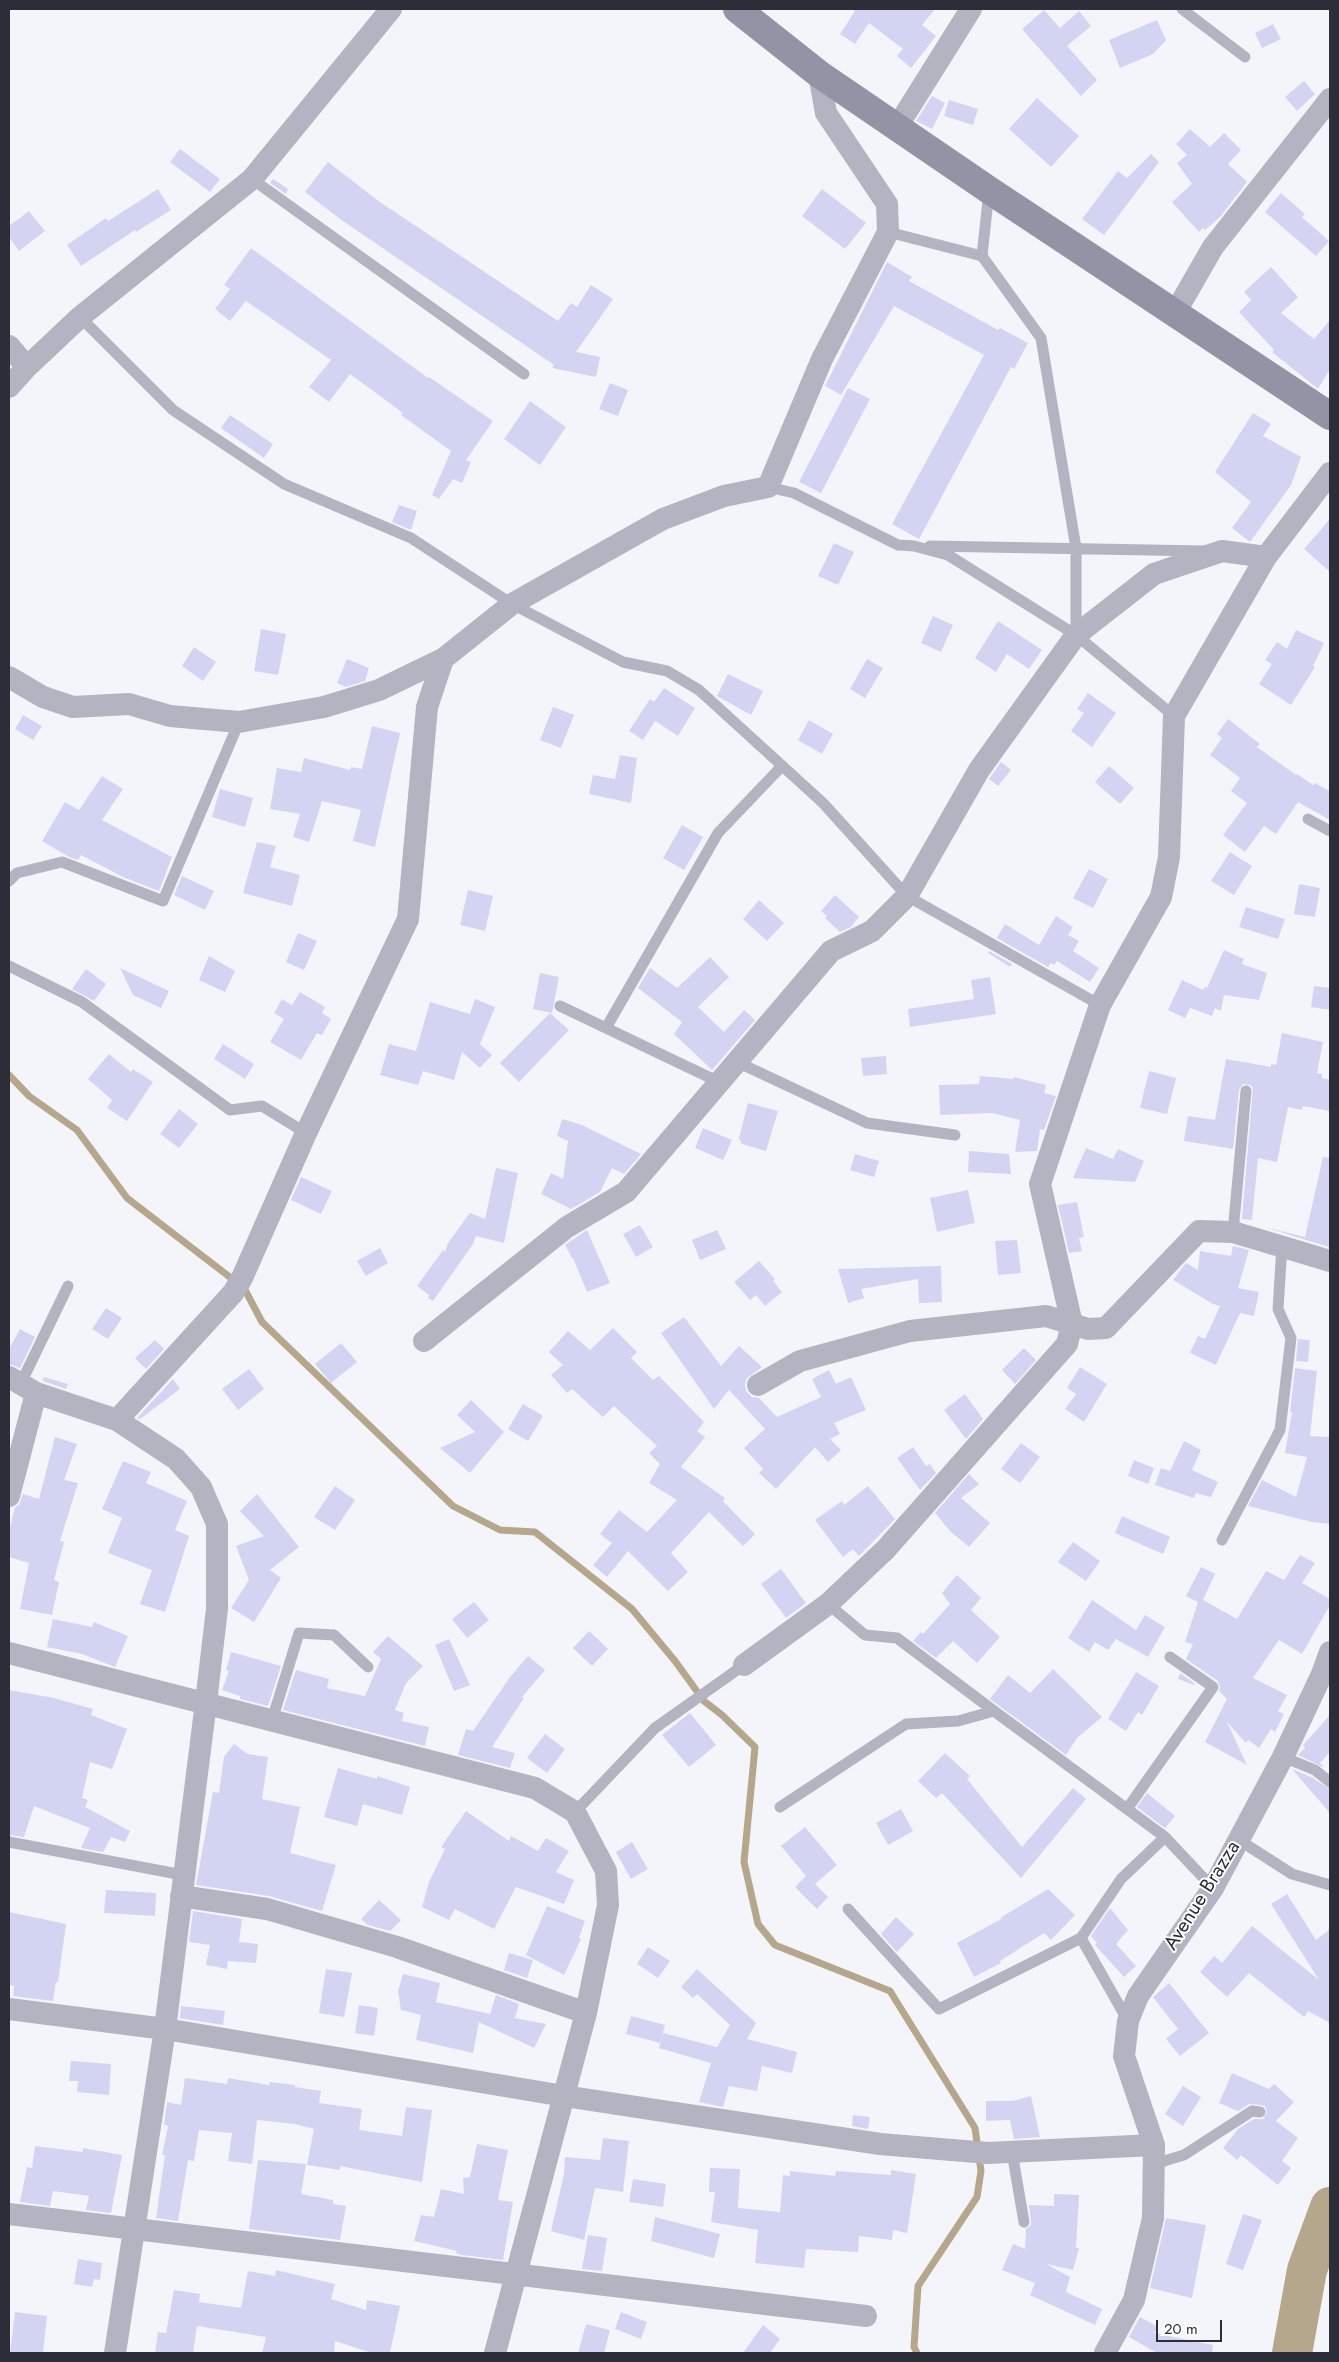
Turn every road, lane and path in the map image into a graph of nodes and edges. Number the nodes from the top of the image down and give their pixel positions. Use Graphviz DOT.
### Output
graph roads {
  1 [pos="391,9"];
  2 [pos="737,9"];
  3 [pos="970,9"];
  4 [pos="1182,9"];
  5 [pos="1245,57"];
  6 [pos="820,74"];
  7 [pos="1330,99"];
  8 [pos="897,127"];
  9 [pos="252,179"];
  10 [pos="989,190"];
  11 [pos="888,232"];
  12 [pos="982,256"];
  13 [pos="1176,313"];
  14 [pos="80,317"];
  15 [pos="9,346"];
  16 [pos="26,366"];
  17 [pos="524,374"];
  18 [pos="9,387"];
  19 [pos="1330,416"];
  20 [pos="1330,473"];
  21 [pos="768,487"];
  22 [pos="914,546"];
  23 [pos="1076,548"];
  24 [pos="1222,551"];
  25 [pos="1266,557"];
  26 [pos="512,604"];
  27 [pos="1076,634"];
  28 [pos="443,659"];
  29 [pos="9,677"];
  30 [pos="1174,716"];
  31 [pos="239,722"];
  32 [pos="782,766"];
  33 [pos="1308,819"];
  34 [pos="1330,831"];
  35 [pos="9,881"];
  36 [pos="907,896"];
  37 [pos="9,966"];
  38 [pos="1100,1005"];
  39 [pos="560,1006"];
  40 [pos="606,1028"];
  41 [pos="737,1062"];
  42 [pos="719,1082"];
  43 [pos="1246,1091"];
  44 [pos="306,1133"];
  45 [pos="955,1134"];
  46 [pos="1233,1232"];
  47 [pos="1282,1246"];
  48 [pos="1330,1261"];
  49 [pos="68,1286"];
  50 [pos="1072,1324"];
  51 [pos="424,1341"];
  52 [pos="22,1385"];
  53 [pos="758,1385"];
  54 [pos="117,1420"];
  55 [pos="9,1496"];
  56 [pos="1222,1540"];
  57 [pos="828,1604"];
  58 [pos="1330,1652"];
  59 [pos="9,1653"];
  60 [pos="1170,1657"];
  61 [pos="744,1666"];
  62 [pos="368,1667"];
  63 [pos="1326,1677"];
  64 [pos="206,1702"];
  65 [pos="994,1712"];
  66 [pos="272,1720"];
  67 [pos="1283,1757"];
  68 [pos="1330,1782"];
  69 [pos="780,1807"];
  70 [pos="1127,1809"];
  71 [pos="575,1812"];
  72 [pos="1165,1837"];
  73 [pos="1239,1840"];
  74 [pos="9,1842"];
  75 [pos="1330,1885"];
  76 [pos="182,1886"];
  77 [pos="1213,1888"];
  78 [pos="848,1909"];
  79 [pos="1081,1938"];
  80 [pos="9,2008"];
  81 [pos="586,2013"];
  82 [pos="1128,2021"];
  83 [pos="166,2029"];
  84 [pos="564,2096"];
  85 [pos="1260,2112"];
  86 [pos="1012,2152"];
  87 [pos="1154,2155"];
  88 [pos="9,2214"];
  89 [pos="1024,2222"];
  90 [pos="133,2228"];
  91 [pos="517,2274"];
  92 [pos="866,2316"];
  93 [pos="115,2353"];
  94 [pos="494,2353"];
  95 [pos="1105,2353"];
  1 -- 9 [label="street"];
  2 -- 6 [label="street"];
  3 -- 8 [label="street"];
  4 -- 5 [label="lane"];
  6 -- 8 [label="street"];
  6 -- 11 [label="street"];
  7 -- 13 [label="street"];
  8 -- 10 [label="street"];
  9 -- 14 [label="street"];
  9 -- 17 [label="lane"];
  10 -- 12 [label="lane"];
  10 -- 13 [label="street"];
  11 -- 12 [label="lane"];
  11 -- 21 [label="street"];
  12 -- 23 [label="lane"];
  13 -- 19 [label="street"];
  14 -- 16 [label="street"];
  14 -- 26 [label="lane"];
  15 -- 16 [label="street"];
  16 -- 18 [label="street"];
  20 -- 25 [label="street"];
  21 -- 22 [label="lane"];
  21 -- 26 [label="street"];
  22 -- 23 [label="lane"];
  22 -- 27 [label="lane"];
  23 -- 24 [label="lane"];
  23 -- 27 [label="lane"];
  24 -- 25 [label="street"];
  24 -- 27 [label="street"];
  25 -- 30 [label="street"];
  26 -- 28 [label="street"];
  26 -- 32 [label="lane"];
  27 -- 30 [label="lane"];
  27 -- 36 [label="street"];
  28 -- 31 [label="street"];
  28 -- 44 [label="street"];
  29 -- 31 [label="street"];
  30 -- 38 [label="street"];
  31 -- 35 [label="lane"];
  32 -- 36 [label="lane"];
  32 -- 40 [label="lane"];
  33 -- 34 [label="lane"];
  36 -- 38 [label="lane"];
  36 -- 41 [label="street"];
  37 -- 44 [label="lane"];
  38 -- 50 [label="street"];
  39 -- 40 [label="lane"];
  40 -- 42 [label="lane"];
  41 -- 42 [label="street"];
  41 -- 45 [label="lane"];
  42 -- 51 [label="street"];
  43 -- 46 [label="lane"];
  44 -- 54 [label="street"];
  46 -- 47 [label="street"];
  46 -- 50 [label="street"];
  47 -- 48 [label="street"];
  47 -- 56 [label="lane"];
  49 -- 52 [label="lane"];
  50 -- 53 [label="street"];
  50 -- 57 [label="street"];
  52 -- 54 [label="street"];
  52 -- 55 [label="street"];
  54 -- 64 [label="street"];
  57 -- 61 [label="street"];
  57 -- 65 [label="lane"];
  58 -- 63 [label="street, Avenue Brazza"];
  59 -- 64 [label="street"];
  60 -- 70 [label="lane"];
  61 -- 71 [label="lane"];
  62 -- 66 [label="lane"];
  63 -- 67 [label="street, Avenue Brazza"];
  64 -- 66 [label="street"];
  64 -- 76 [label="street"];
  65 -- 69 [label="lane"];
  65 -- 70 [label="lane"];
  66 -- 71 [label="street"];
  67 -- 68 [label="lane"];
  67 -- 73 [label="street, Avenue Brazza"];
  70 -- 72 [label="lane"];
  71 -- 81 [label="street"];
  72 -- 77 [label="lane"];
  72 -- 79 [label="lane"];
  73 -- 75 [label="lane"];
  73 -- 77 [label="street, Avenue Brazza"];
  74 -- 76 [label="lane"];
  76 -- 81 [label="street"];
  76 -- 83 [label="street"];
  77 -- 82 [label="street, Avenue Brazza"];
  78 -- 79 [label="lane"];
  79 -- 82 [label="lane"];
  80 -- 83 [label="street"];
  81 -- 84 [label="street"];
  82 -- 87 [label="street, Avenue Brazza"];
  83 -- 84 [label="street"];
  83 -- 90 [label="street"];
  84 -- 86 [label="street"];
  84 -- 91 [label="street"];
  85 -- 87 [label="lane"];
  86 -- 87 [label="street"];
  86 -- 89 [label="lane"];
  87 -- 95 [label="street, Avenue Brazza"];
  88 -- 90 [label="street"];
  90 -- 91 [label="street"];
  90 -- 93 [label="street"];
  91 -- 92 [label="street"];
  91 -- 94 [label="street"];
}
